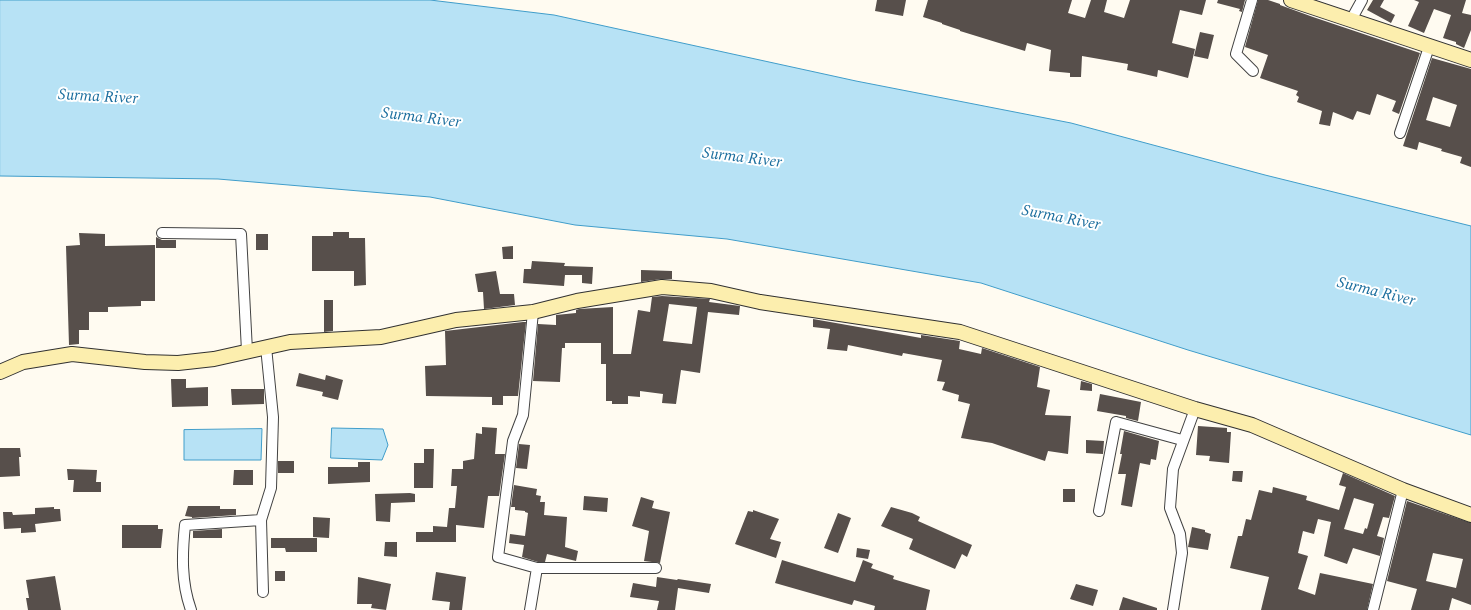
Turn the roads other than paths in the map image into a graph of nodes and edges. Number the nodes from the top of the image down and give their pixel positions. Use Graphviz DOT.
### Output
graph roads {
  1 [pos="1252,0"];
  2 [pos="1291,0"];
  3 [pos="1362,0"];
  4 [pos="1351,20"];
  5 [pos="1429,47"];
  6 [pos="1471,60"];
  7 [pos="1253,71"];
  8 [pos="1400,133"];
  9 [pos="162,233"];
  10 [pos="533,312"];
  11 [pos="266,347"];
  12 [pos="248,351"];
  13 [pos="0,372"];
  14 [pos="1195,409"];
  15 [pos="1182,440"];
  16 [pos="1403,490"];
  17 [pos="1099,511"];
  18 [pos="1471,515"];
  19 [pos="261,520"];
  20 [pos="537,568"];
  21 [pos="656,568"];
  22 [pos="263,592"];
  23 [pos="191,610"];
  24 [pos="530,610"];
  25 [pos="1172,610"];
  26 [pos="1373,610"];
  1 -- 7 [label="street"];
  2 -- 4 [label="street"];
  3 -- 4 [label="street"];
  4 -- 5 [label="street"];
  5 -- 6 [label="street"];
  5 -- 8 [label="street"];
  9 -- 12 [label="street"];
  10 -- 11 [label="street"];
  10 -- 14 [label="street"];
  10 -- 20 [label="street"];
  11 -- 12 [label="street"];
  11 -- 19 [label="street"];
  12 -- 13 [label="street"];
  14 -- 15 [label="street"];
  14 -- 16 [label="street"];
  15 -- 17 [label="street"];
  15 -- 25 [label="street"];
  16 -- 18 [label="street"];
  16 -- 26 [label="street"];
  19 -- 22 [label="street"];
  19 -- 23 [label="street"];
  20 -- 21 [label="street"];
  20 -- 24 [label="street"];
}
